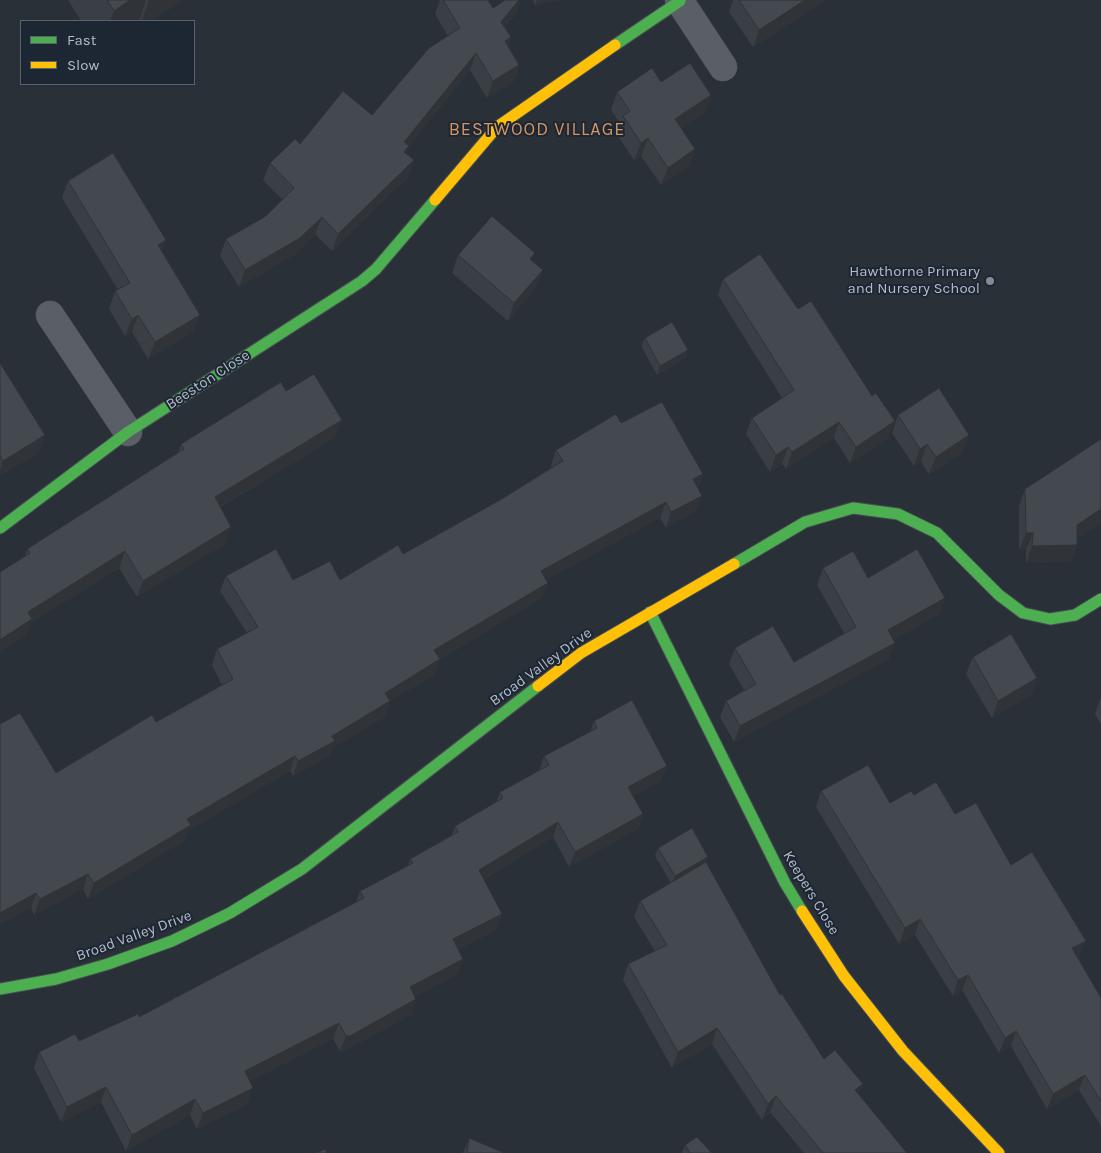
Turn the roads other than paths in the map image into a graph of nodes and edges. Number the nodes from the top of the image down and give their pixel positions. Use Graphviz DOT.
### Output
graph roads {
  1 [pos="680,0"];
  2 [pos="723,67"];
  3 [pos="50,315"];
  4 [pos="128,432"];
  5 [pos="0,528"];
  6 [pos="1101,599"];
  7 [pos="650,612"];
  8 [pos="0,990"];
  9 [pos="999,1153"];
  1 -- 2 [label="street"];
  1 -- 4 [label="street, Beeston Close"];
  3 -- 4 [label="street"];
  4 -- 5 [label="street, Beeston Close"];
  6 -- 7 [label="street, Broad Valley Drive"];
  7 -- 8 [label="street, Broad Valley Drive"];
  7 -- 9 [label="street, Keepers Close"];
}
